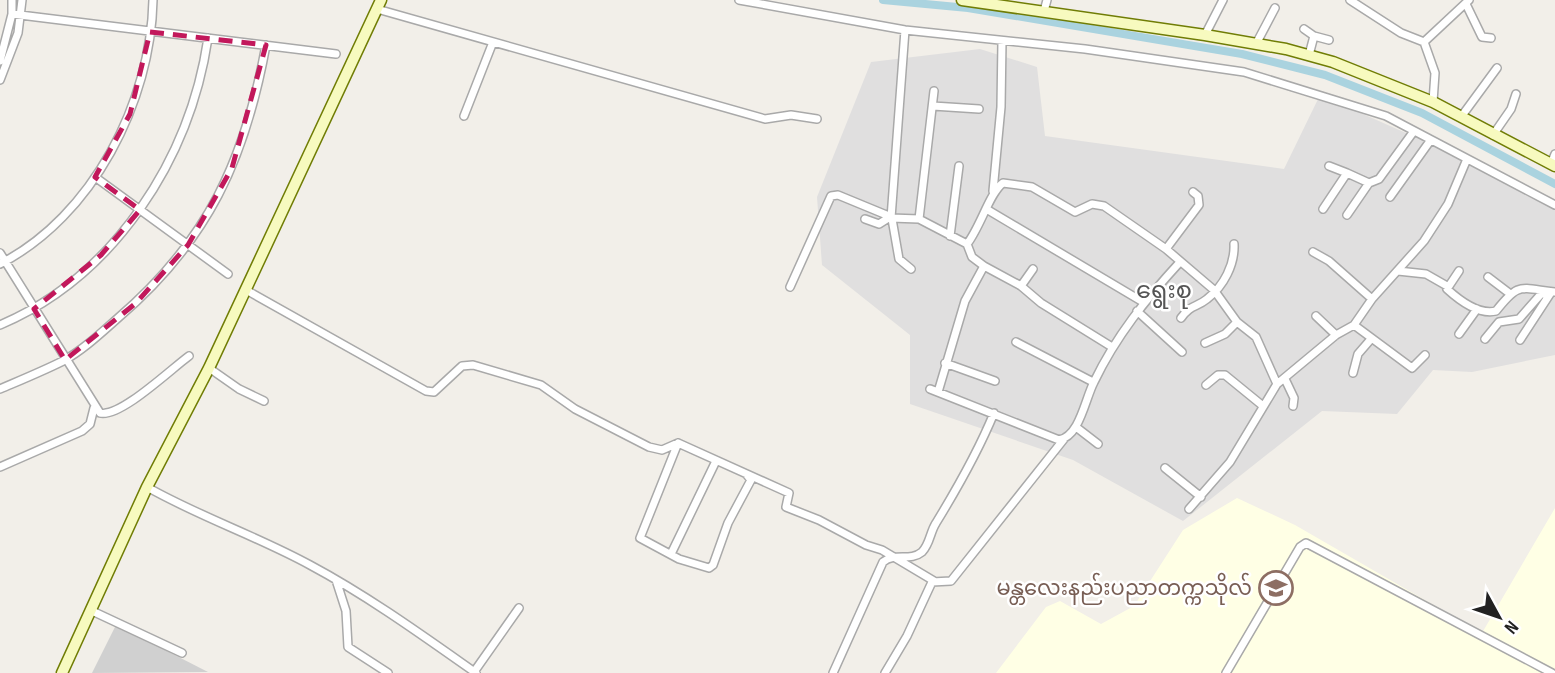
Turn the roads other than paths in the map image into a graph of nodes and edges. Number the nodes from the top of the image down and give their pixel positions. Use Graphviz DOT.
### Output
graph roads {
  1 [pos="12,0"];
  2 [pos="22,0"];
  3 [pos="153,0"];
  4 [pos="739,0"];
  5 [pos="962,0"];
  6 [pos="969,0"];
  7 [pos="1047,0"];
  8 [pos="1223,0"];
  9 [pos="1350,0"];
  10 [pos="993,2"];
  11 [pos="1467,2"];
  12 [pos="379,5"];
  13 [pos="1275,8"];
  14 [pos="1044,11"];
  15 [pos="12,14"];
  16 [pos="22,15"];
  17 [pos="1304,29"];
  18 [pos="905,30"];
  19 [pos="150,32"];
  20 [pos="1205,35"];
  21 [pos="1314,36"];
  22 [pos="208,38"];
  23 [pos="1491,38"];
  24 [pos="1329,40"];
  25 [pos="1002,41"];
  26 [pos="1424,41"];
  27 [pos="493,42"];
  28 [pos="1256,44"];
  29 [pos="266,45"];
  30 [pos="336,54"];
  31 [pos="1309,55"];
  32 [pos="0,61"];
  33 [pos="1497,68"];
  34 [pos="0,80"];
  35 [pos="934,91"];
  36 [pos="1516,94"];
  37 [pos="1433,102"];
  38 [pos="933,106"];
  39 [pos="979,109"];
  40 [pos="464,116"];
  41 [pos="1461,117"];
  42 [pos="817,119"];
  43 [pos="1413,131"];
  44 [pos="1493,135"];
  45 [pos="1430,141"];
  46 [pos="1467,159"];
  47 [pos="1554,161"];
  48 [pos="959,166"];
  49 [pos="1329,166"];
  50 [pos="1347,173"];
  51 [pos="95,177"];
  52 [pos="1369,183"];
  53 [pos="1193,192"];
  54 [pos="993,195"];
  55 [pos="1390,197"];
  56 [pos="1555,205"];
  57 [pos="1323,209"];
  58 [pos="988,210"];
  59 [pos="1347,215"];
  60 [pos="890,217"];
  61 [pos="865,219"];
  62 [pos="919,219"];
  63 [pos="950,236"];
  64 [pos="967,244"];
  65 [pos="1234,244"];
  66 [pos="1166,249"];
  67 [pos="1313,252"];
  68 [pos="0,253"];
  69 [pos="3,262"];
  70 [pos="1180,262"];
  71 [pos="984,266"];
  72 [pos="911,269"];
  73 [pos="1033,269"];
  74 [pos="1398,271"];
  75 [pos="1459,271"];
  76 [pos="228,274"];
  77 [pos="1488,277"];
  78 [pos="1021,286"];
  79 [pos="1447,286"];
  80 [pos="790,287"];
  81 [pos="246,290"];
  82 [pos="1214,290"];
  83 [pos="1510,293"];
  84 [pos="1553,293"];
  85 [pos="1372,299"];
  86 [pos="1143,302"];
  87 [pos="34,309"];
  88 [pos="1477,309"];
  89 [pos="1137,311"];
  90 [pos="1316,316"];
  91 [pos="1181,318"];
  92 [pos="1237,322"];
  93 [pos="1354,325"];
  94 [pos="0,326"];
  95 [pos="1459,334"];
  96 [pos="1336,335"];
  97 [pos="1371,339"];
  98 [pos="1485,339"];
  99 [pos="1520,341"];
  100 [pos="1016,342"];
  101 [pos="1205,343"];
  102 [pos="1112,347"];
  103 [pos="1182,352"];
  104 [pos="1425,355"];
  105 [pos="188,356"];
  106 [pos="65,360"];
  107 [pos="945,363"];
  108 [pos="209,368"];
  109 [pos="1353,373"];
  110 [pos="1285,379"];
  111 [pos="995,381"];
  112 [pos="1094,382"];
  113 [pos="1276,384"];
  114 [pos="1206,385"];
  115 [pos="0,389"];
  116 [pos="264,401"];
  117 [pos="1263,406"];
  118 [pos="1293,406"];
  119 [pos="94,408"];
  120 [pos="994,414"];
  121 [pos="1076,427"];
  122 [pos="1065,439"];
  123 [pos="678,443"];
  124 [pos="1098,444"];
  125 [pos="716,461"];
  126 [pos="0,467"];
  127 [pos="1165,468"];
  128 [pos="746,475"];
  129 [pos="147,487"];
  130 [pos="1201,497"];
  131 [pos="1189,509"];
  132 [pos="671,554"];
  133 [pos="892,557"];
  134 [pos="336,580"];
  135 [pos="934,580"];
  136 [pos="519,608"];
  137 [pos="90,610"];
  138 [pos="182,653"];
  139 [pos="62,673"];
  140 [pos="388,673"];
  141 [pos="475,673"];
  142 [pos="834,673"];
  143 [pos="885,673"];
  144 [pos="1226,673"];
  145 [pos="1552,673"];
  1 -- 15 [label="street"];
  2 -- 16 [label="street"];
  3 -- 19 [label="street"];
  4 -- 18 [label="street"];
  5 -- 6 [label="street"];
  6 -- 10 [label="street"];
  7 -- 14 [label="street"];
  8 -- 20 [label="street"];
  9 -- 26 [label="street"];
  10 -- 14 [label="street"];
  11 -- 23 [label="street"];
  11 -- 26 [label="street"];
  12 -- 27 [label="street"];
  12 -- 81 [label="street"];
  13 -- 28 [label="street"];
  14 -- 20 [label="street"];
  15 -- 16 [label="street"];
  15 -- 32 [label="street"];
  16 -- 19 [label="street"];
  16 -- 34 [label="street"];
  17 -- 21 [label="street"];
  18 -- 25 [label="street"];
  18 -- 60 [label="street"];
  19 -- 22 [label="street"];
  19 -- 51 [label="street"];
  20 -- 28 [label="street"];
  21 -- 24 [label="street"];
  21 -- 31 [label="street"];
  22 -- 29 [label="street"];
  22 -- 87 [label="street"];
  25 -- 43 [label="street"];
  25 -- 54 [label="street"];
  26 -- 37 [label="street"];
  27 -- 40 [label="street"];
  27 -- 42 [label="street"];
  28 -- 31 [label="street"];
  29 -- 30 [label="street"];
  29 -- 106 [label="street"];
  31 -- 37 [label="street"];
  33 -- 41 [label="street"];
  35 -- 38 [label="street"];
  36 -- 44 [label="street"];
  37 -- 41 [label="street"];
  38 -- 39 [label="street"];
  38 -- 62 [label="street"];
  41 -- 44 [label="street"];
  43 -- 45 [label="street"];
  43 -- 52 [label="street"];
  44 -- 47 [label="street"];
  45 -- 46 [label="street"];
  45 -- 55 [label="street"];
  46 -- 56 [label="street"];
  46 -- 74 [label="street"];
  48 -- 63 [label="street"];
  49 -- 50 [label="street"];
  50 -- 52 [label="street"];
  50 -- 57 [label="street"];
  51 -- 69 [label="street"];
  51 -- 76 [label="street"];
  52 -- 59 [label="street"];
  53 -- 66 [label="street"];
  54 -- 58 [label="street"];
  54 -- 66 [label="street"];
  58 -- 64 [label="street"];
  58 -- 86 [label="street"];
  60 -- 61 [label="street"];
  60 -- 62 [label="street"];
  60 -- 72 [label="street"];
  60 -- 80 [label="street"];
  62 -- 63 [label="street"];
  63 -- 64 [label="street"];
  64 -- 71 [label="street"];
  65 -- 82 [label="street"];
  66 -- 70 [label="street"];
  67 -- 85 [label="street"];
  68 -- 69 [label="street"];
  69 -- 87 [label="street"];
  70 -- 82 [label="street"];
  70 -- 86 [label="street"];
  71 -- 78 [label="street"];
  71 -- 107 [label="street"];
  73 -- 78 [label="street"];
  74 -- 79 [label="street"];
  74 -- 85 [label="street"];
  75 -- 79 [label="street"];
  77 -- 83 [label="street"];
  78 -- 102 [label="street"];
  79 -- 88 [label="street"];
  81 -- 108 [label="street"];
  81 -- 123 [label="street"];
  82 -- 91 [label="street"];
  82 -- 92 [label="street"];
  83 -- 84 [label="street"];
  83 -- 88 [label="street"];
  84 -- 98 [label="street"];
  84 -- 99 [label="street"];
  85 -- 93 [label="street"];
  86 -- 89 [label="street"];
  87 -- 94 [label="street"];
  87 -- 106 [label="street"];
  88 -- 95 [label="street"];
  89 -- 102 [label="street"];
  89 -- 103 [label="street"];
  90 -- 96 [label="street"];
  92 -- 101 [label="street"];
  92 -- 113 [label="street"];
  93 -- 96 [label="street"];
  93 -- 97 [label="street"];
  96 -- 110 [label="street"];
  97 -- 104 [label="street"];
  97 -- 109 [label="street"];
  100 -- 112 [label="street"];
  102 -- 112 [label="street"];
  105 -- 119 [label="street"];
  106 -- 115 [label="street"];
  106 -- 119 [label="street"];
  107 -- 111 [label="street"];
  107 -- 120 [label="street"];
  108 -- 116 [label="street"];
  108 -- 129 [label="street"];
  110 -- 113 [label="street"];
  110 -- 118 [label="street"];
  112 -- 121 [label="street"];
  113 -- 117 [label="street"];
  114 -- 117 [label="street"];
  117 -- 130 [label="street"];
  119 -- 126 [label="street"];
  120 -- 122 [label="street"];
  120 -- 133 [label="street"];
  121 -- 122 [label="street"];
  121 -- 124 [label="street"];
  122 -- 135 [label="street"];
  123 -- 125 [label="street"];
  123 -- 132 [label="street"];
  125 -- 128 [label="street"];
  125 -- 132 [label="street"];
  127 -- 130 [label="street"];
  128 -- 132 [label="street"];
  128 -- 133 [label="street"];
  129 -- 134 [label="street"];
  129 -- 137 [label="street"];
  130 -- 131 [label="street"];
  133 -- 135 [label="street"];
  133 -- 142 [label="street"];
  134 -- 140 [label="street"];
  134 -- 141 [label="street"];
  135 -- 143 [label="street"];
  136 -- 141 [label="street"];
  137 -- 138 [label="street"];
  137 -- 139 [label="street"];
  144 -- 145 [label="street"];
}
